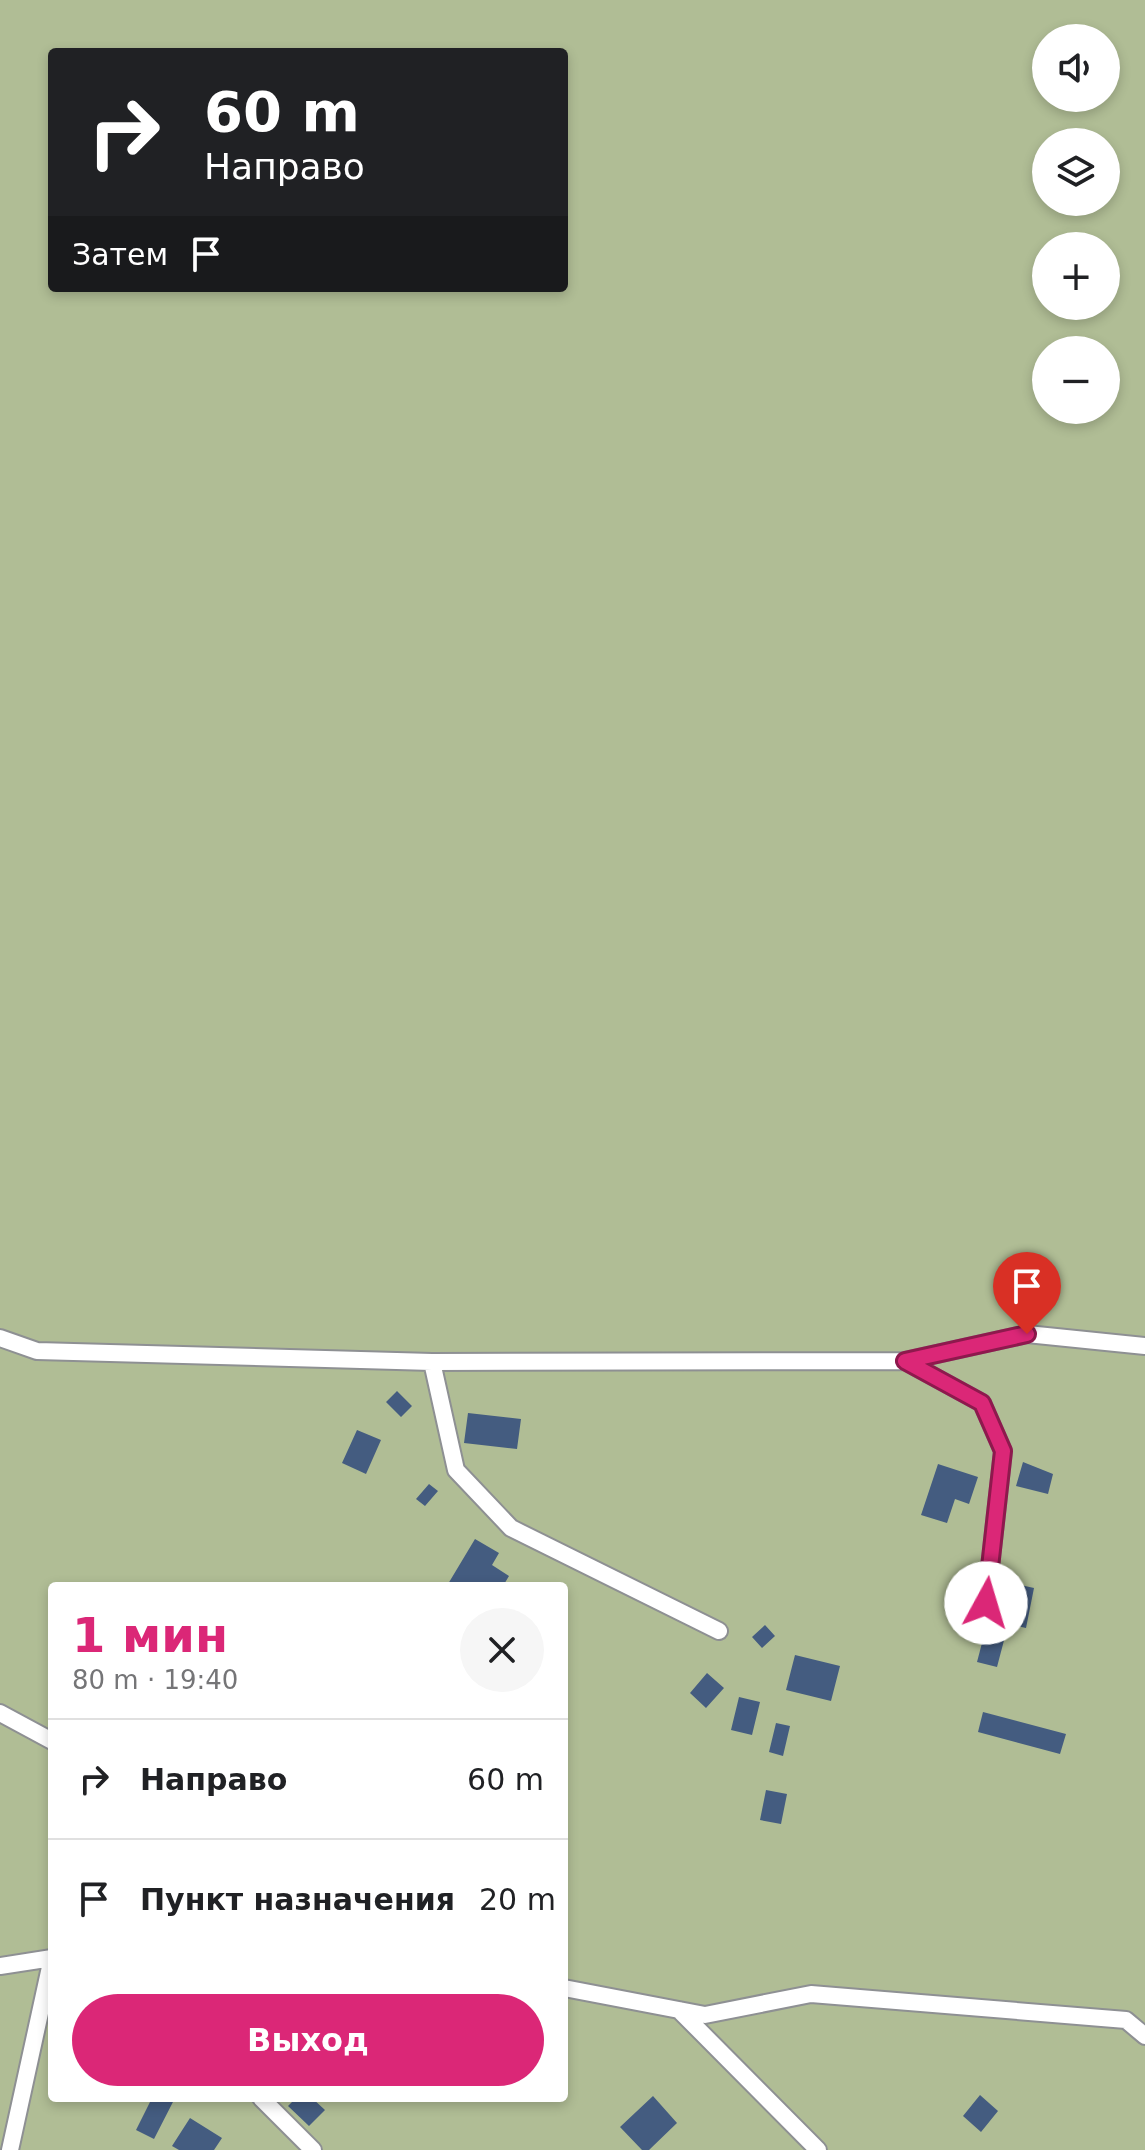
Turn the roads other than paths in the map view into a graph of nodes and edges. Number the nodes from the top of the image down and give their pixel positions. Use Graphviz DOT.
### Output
graph roads {
  1 [pos="0,1338"];
  2 [pos="1145,1346"];
  3 [pos="905,1361"];
  4 [pos="432,1362"];
  5 [pos="986,1603"];
  6 [pos="719,1631"];
  7 [pos="0,1713"];
  8 [pos="48,1739"];
  9 [pos="48,1959"];
  10 [pos="0,1966"];
  11 [pos="48,1976"];
  12 [pos="568,1989"];
  13 [pos="679,2010"];
  14 [pos="1145,2036"];
  15 [pos="265,2102"];
  16 [pos="10,2150"];
  17 [pos="313,2150"];
  18 [pos="818,2150"];
  1 -- 4 [label="lane"];
  2 -- 3 [label="lane"];
  3 -- 4 [label="lane"];
  3 -- 5 [label="lane"];
  4 -- 6 [label="lane"];
  7 -- 8 [label="lane"];
  9 -- 10 [label="lane"];
  11 -- 16 [label="lane"];
  12 -- 13 [label="lane"];
  13 -- 14 [label="lane"];
  13 -- 18 [label="lane"];
  15 -- 17 [label="lane"];
}
